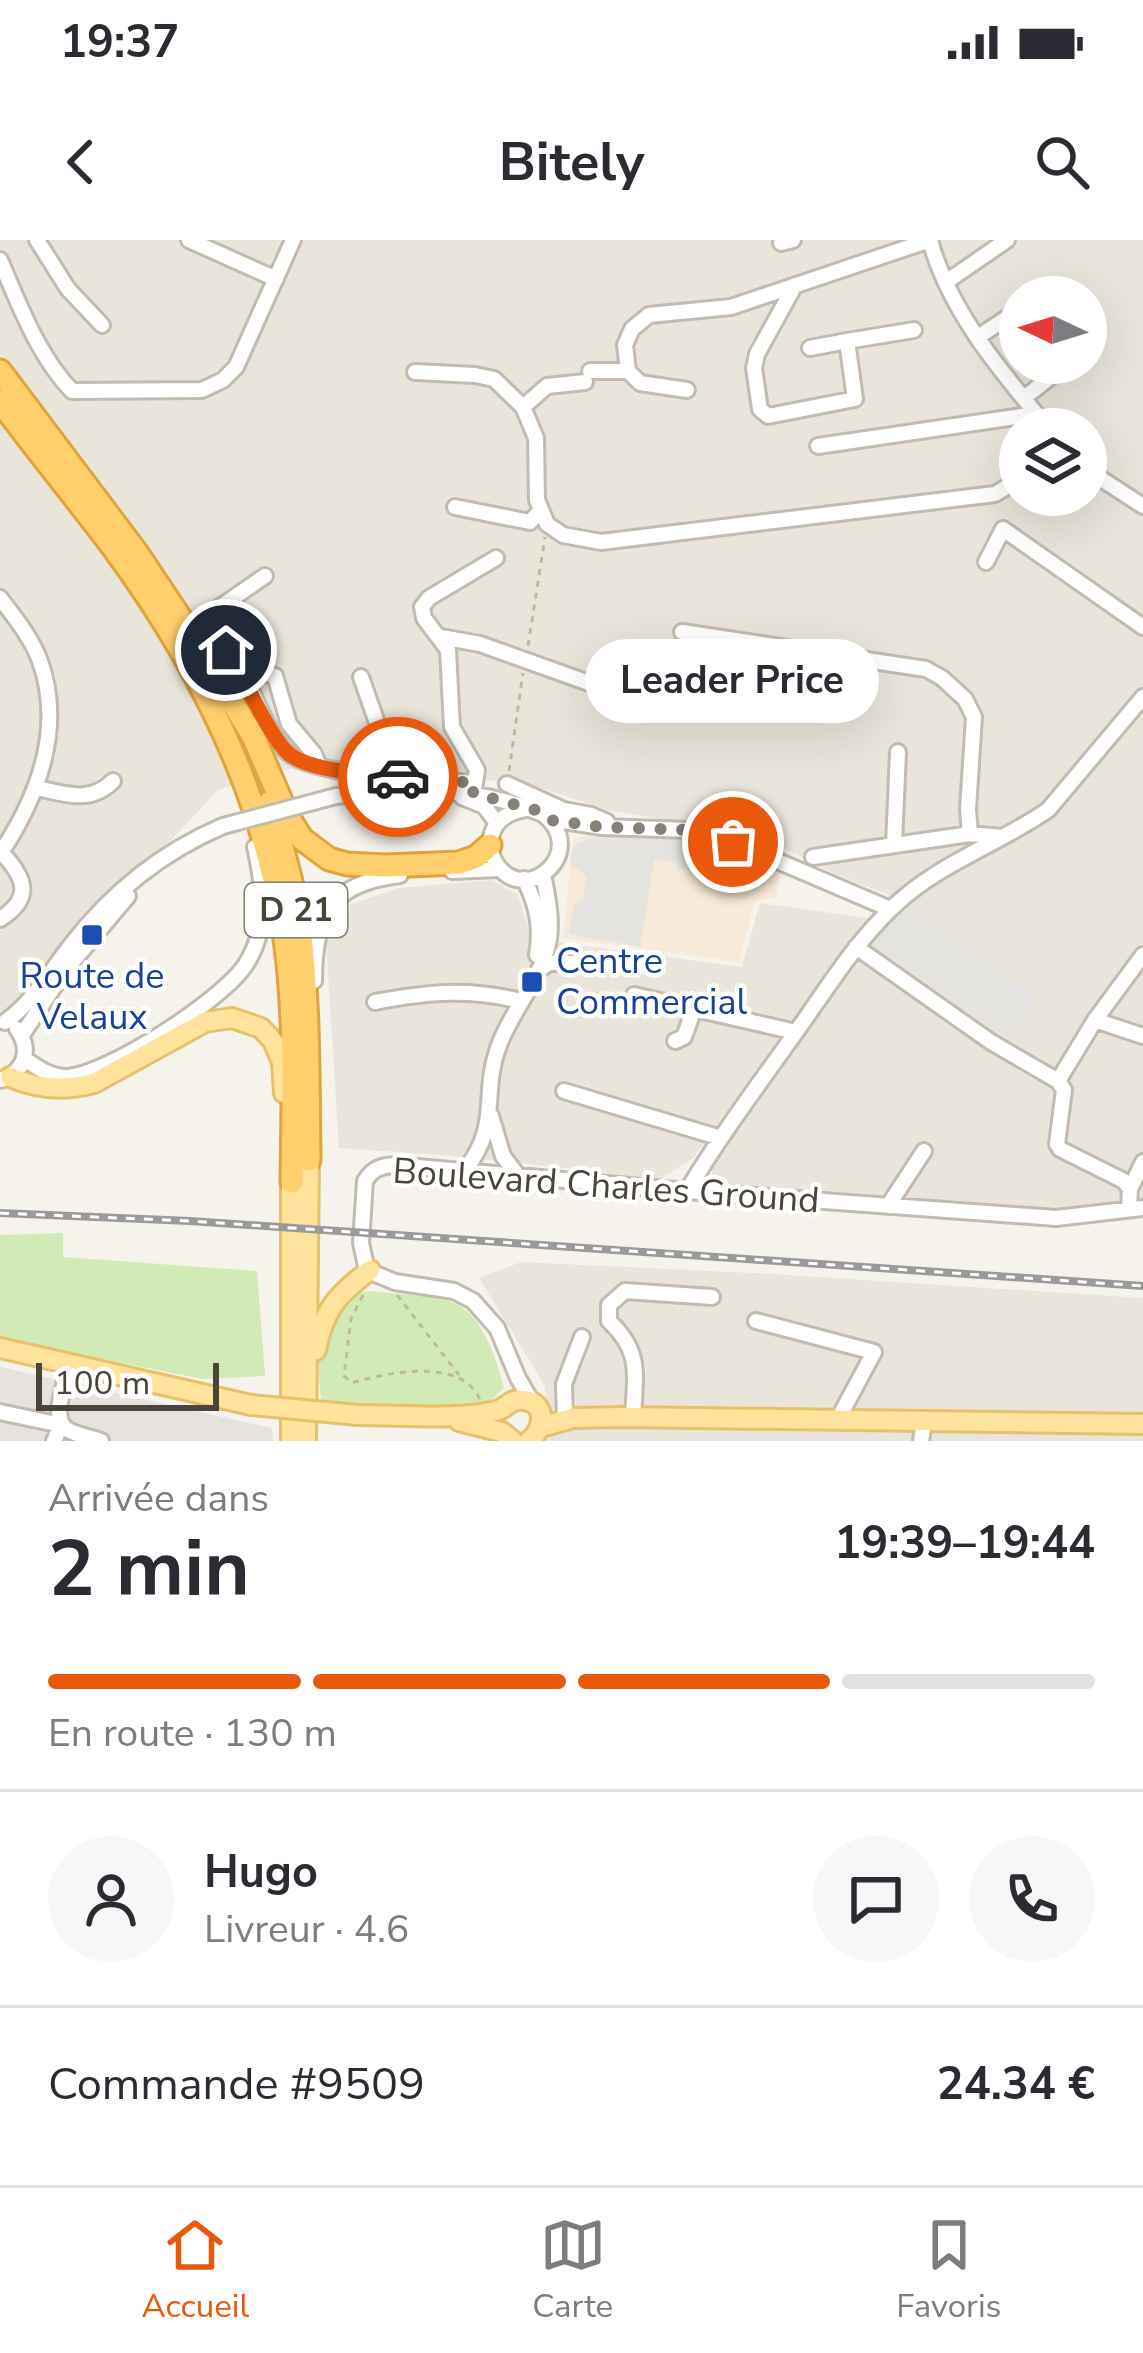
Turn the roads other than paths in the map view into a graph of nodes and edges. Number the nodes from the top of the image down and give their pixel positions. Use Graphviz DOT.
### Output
graph roads {
  1 [pos="37,240"];
  2 [pos="189,240"];
  3 [pos="293,240"];
  4 [pos="930,240"];
  5 [pos="1007,240"];
  6 [pos="0,260"];
  7 [pos="276,279"];
  8 [pos="946,282"];
  9 [pos="795,285"];
  10 [pos="999,323"];
  11 [pos="102,325"];
  12 [pos="914,330"];
  13 [pos="978,337"];
  14 [pos="847,341"];
  15 [pos="810,348"];
  16 [pos="0,353"];
  17 [pos="0,371"];
  18 [pos="415,372"];
  19 [pos="630,375"];
  20 [pos="1042,384"];
  21 [pos="687,390"];
  22 [pos="1024,398"];
  23 [pos="0,401"];
  24 [pos="523,407"];
  25 [pos="1032,408"];
  26 [pos="999,419"];
  27 [pos="38,424"];
  28 [pos="818,446"];
  29 [pos="1107,483"];
  30 [pos="999,491"];
  31 [pos="1143,506"];
  32 [pos="455,507"];
  33 [pos="543,517"];
  34 [pos="496,558"];
  35 [pos="986,562"];
  36 [pos="265,576"];
  37 [pos="0,598"];
  38 [pos="1143,627"];
  39 [pos="682,632"];
  40 [pos="441,637"];
  41 [pos="480,644"];
  42 [pos="449,662"];
  43 [pos="216,674"];
  44 [pos="243,674"];
  45 [pos="361,677"];
  46 [pos="602,688"];
  47 [pos="1143,697"];
  48 [pos="227,737"];
  49 [pos="898,752"];
  50 [pos="319,766"];
  51 [pos="396,777"];
  52 [pos="113,781"];
  53 [pos="507,784"];
  54 [pos="37,788"];
  55 [pos="474,792"];
  56 [pos="526,809"];
  57 [pos="550,820"];
  58 [pos="610,827"];
  59 [pos="493,834"];
  60 [pos="970,834"];
  61 [pos="1002,837"];
  62 [pos="560,842"];
  63 [pos="894,845"];
  64 [pos="183,846"];
  65 [pos="1,853"];
  66 [pos="813,857"];
  67 [pos="500,869"];
  68 [pos="543,874"];
  69 [pos="524,880"];
  70 [pos="890,909"];
  71 [pos="0,919"];
  72 [pos="856,947"];
  73 [pos="1143,955"];
  74 [pos="588,964"];
  75 [pos="539,970"];
  76 [pos="634,995"];
  77 [pos="522,997"];
  78 [pos="375,1001"];
  79 [pos="694,1009"];
  80 [pos="1095,1020"];
  81 [pos="3,1022"];
  82 [pos="796,1032"];
  83 [pos="22,1034"];
  84 [pos="1143,1036"];
  85 [pos="675,1041"];
  86 [pos="25,1059"];
  87 [pos="5,1078"];
  88 [pos="1058,1082"];
  89 [pos="563,1091"];
  90 [pos="490,1111"];
  91 [pos="718,1140"];
  92 [pos="924,1151"];
  93 [pos="309,1160"];
  94 [pos="1143,1162"];
  95 [pos="465,1170"];
  96 [pos="518,1176"];
  97 [pos="292,1182"];
  98 [pos="662,1189"];
  99 [pos="1130,1189"];
  100 [pos="687,1191"];
  101 [pos="888,1206"];
  102 [pos="1136,1208"];
  103 [pos="375,1273"];
  104 [pos="712,1297"];
  105 [pos="755,1321"];
  106 [pos="582,1337"];
  107 [pos="0,1348"];
  108 [pos="0,1358"];
  109 [pos="70,1368"];
  110 [pos="518,1378"];
  111 [pos="307,1402"];
  112 [pos="534,1404"];
  113 [pos="498,1408"];
  114 [pos="0,1412"];
  115 [pos="564,1414"];
  116 [pos="431,1416"];
  117 [pos="628,1417"];
  118 [pos="837,1421"];
  119 [pos="61,1424"];
  120 [pos="1143,1424"];
  121 [pos="922,1432"];
  122 [pos="1113,1433"];
  123 [pos="507,1436"];
  124 [pos="535,1436"];
  125 [pos="53,1441"];
  126 [pos="101,1441"];
  127 [pos="291,1441"];
  128 [pos="306,1441"];
  1 -- 11 [label="street"];
  2 -- 7 [label="street"];
  3 -- 7 [label="street"];
  4 -- 8 [label="street"];
  4 -- 9 [label="street"];
  5 -- 8 [label="street"];
  6 -- 7 [label="street"];
  8 -- 13 [label="street"];
  9 -- 14 [label="street"];
  9 -- 19 [label="street"];
  10 -- 13 [label="street"];
  12 -- 14 [label="street"];
  13 -- 22 [label="street"];
  14 -- 15 [label="street"];
  16 -- 27 [label="highway"];
  17 -- 27 [label="highway"];
  18 -- 24 [label="street"];
  19 -- 21 [label="street"];
  19 -- 24 [label="street"];
  20 -- 22 [label="street"];
  22 -- 25 [label="street"];
  23 -- 48 [label="highway, D 21"];
  24 -- 33 [label="street"];
  26 -- 28 [label="street"];
  27 -- 43 [label="highway"];
  29 -- 31 [label="street"];
  30 -- 33 [label="street"];
  32 -- 33 [label="street"];
  34 -- 40 [label="street"];
  35 -- 38 [label="street"];
  36 -- 44 [label="street"];
  37 -- 54 [label="street"];
  39 -- 60 [label="street"];
  40 -- 41 [label="street"];
  40 -- 42 [label="street"];
  41 -- 42 [label="street"];
  41 -- 46 [label="street"];
  42 -- 55 [label="street"];
  43 -- 59 [label="highway"];
  43 -- 93 [label="highway, D 21"];
  44 -- 50 [label="street"];
  44 -- 50 [label="street"];
  45 -- 51 [label="street"];
  47 -- 61 [label="street"];
  48 -- 86 [label="street"];
  48 -- 97 [label="highway, D 21"];
  49 -- 63 [label="street"];
  50 -- 51 [label="street"];
  51 -- 55 [label="street"];
  52 -- 54 [label="street"];
  53 -- 58 [label="street"];
  54 -- 65 [label="street"];
  55 -- 56 [label="street"];
  55 -- 59 [label="street"];
  55 -- 64 [label="street, bridge"];
  56 -- 57 [label="street"];
  56 -- 59 [label="street"];
  57 -- 58 [label="street"];
  57 -- 62 [label="street"];
  58 -- 62 [label="street"];
  58 -- 70 [label="street"];
  59 -- 67 [label="street"];
  60 -- 61 [label="street"];
  60 -- 63 [label="street"];
  61 -- 70 [label="street"];
  62 -- 68 [label="street"];
  63 -- 66 [label="street"];
  64 -- 81 [label="street"];
  64 -- 83 [label="street"];
  65 -- 71 [label="street"];
  67 -- 69 [label="street"];
  67 -- 93 [label="street, D 21"];
  68 -- 69 [label="street"];
  68 -- 75 [label="street"];
  69 -- 77 [label="street"];
  70 -- 72 [label="street"];
  72 -- 82 [label="street"];
  72 -- 88 [label="street"];
  73 -- 80 [label="street"];
  74 -- 75 [label="street"];
  75 -- 77 [label="street"];
  76 -- 79 [label="street"];
  77 -- 78 [label="street"];
  77 -- 90 [label="street"];
  79 -- 82 [label="street"];
  79 -- 85 [label="street"];
  80 -- 84 [label="street"];
  80 -- 88 [label="street"];
  81 -- 83 [label="street"];
  82 -- 91 [label="street"];
  83 -- 86 [label="street"];
  86 -- 87 [label="street"];
  87 -- 97 [label="main road"];
  88 -- 99 [label="street"];
  89 -- 91 [label="street"];
  90 -- 95 [label="street"];
  90 -- 96 [label="street"];
  91 -- 98 [label="street"];
  91 -- 100 [label="street"];
  92 -- 101 [label="street"];
  93 -- 111 [label="main road, D 21"];
  94 -- 99 [label="street"];
  95 -- 96 [label="street, Boulevard Charles Ground"];
  95 -- 103 [label="street, Boulevard Charles Ground"];
  96 -- 98 [label="street, Boulevard Charles Ground"];
  97 -- 127 [label="main road, D 21"];
  98 -- 100 [label="street, Boulevard Charles Ground"];
  99 -- 102 [label="street"];
  100 -- 101 [label="street, Boulevard Charles Ground"];
  101 -- 102 [label="street, Boulevard Charles Ground"];
  103 -- 110 [label="street"];
  103 -- 111 [label="main road"];
  104 -- 117 [label="street"];
  105 -- 118 [label="street"];
  106 -- 115 [label="street"];
  107 -- 109 [label="main road"];
  108 -- 109 [label="main road"];
  109 -- 116 [label="main road, bridge"];
  109 -- 119 [label="street"];
  110 -- 112 [label="street"];
  110 -- 113 [label="street"];
  111 -- 128 [label="main road, D 21"];
  112 -- 113 [label="main road"];
  112 -- 115 [label="main road"];
  112 -- 124 [label="main road"];
  113 -- 116 [label="main road"];
  113 -- 123 [label="main road"];
  114 -- 119 [label="street"];
  115 -- 117 [label="main road"];
  115 -- 124 [label="main road"];
  116 -- 123 [label="main road"];
  117 -- 118 [label="main road"];
  118 -- 121 [label="main road"];
  119 -- 125 [label="street"];
  119 -- 126 [label="street"];
  120 -- 122 [label="main road"];
  121 -- 122 [label="main road"];
}
